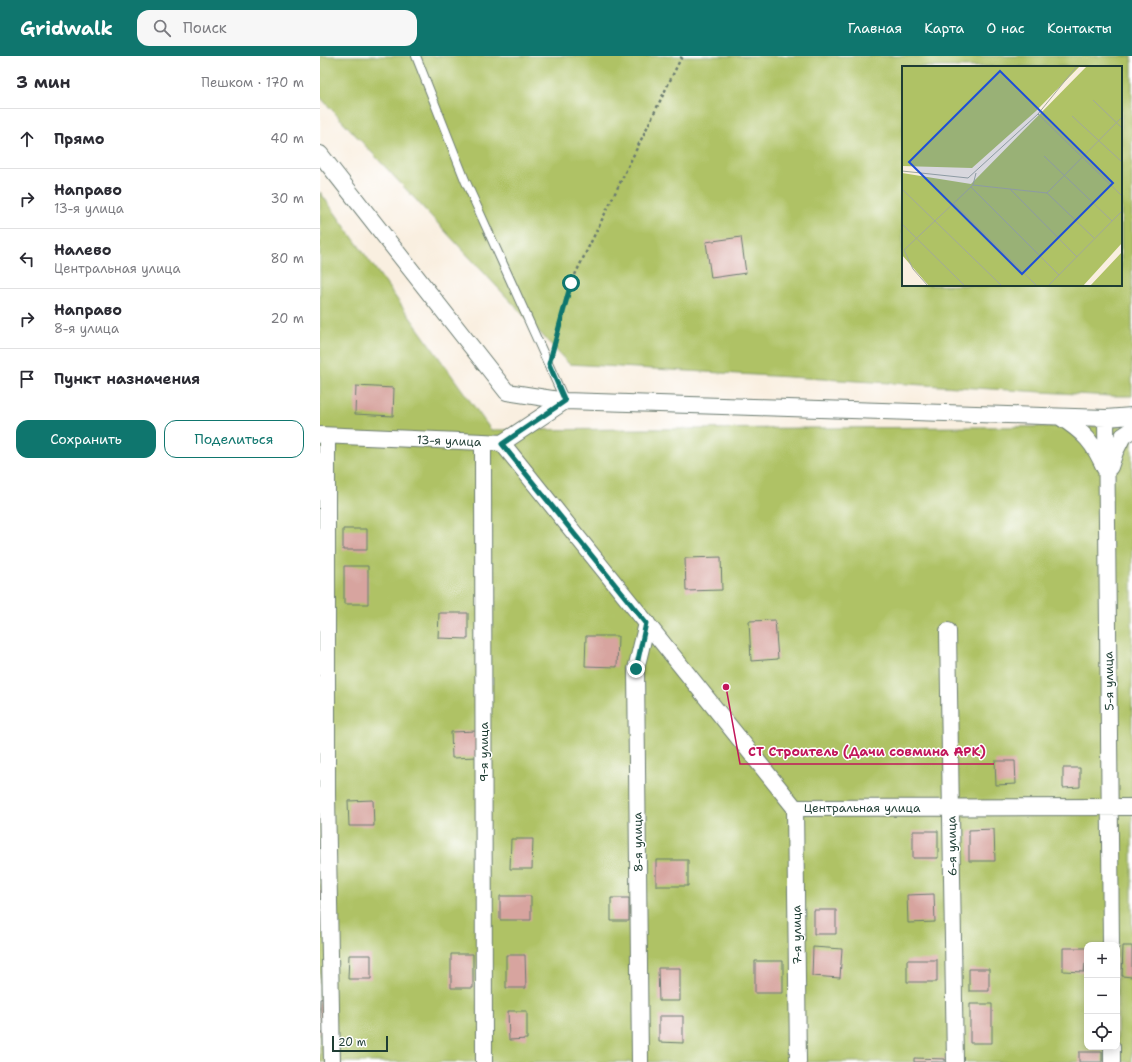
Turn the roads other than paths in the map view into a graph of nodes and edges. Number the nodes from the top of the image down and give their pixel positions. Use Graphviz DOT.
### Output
graph roads {
  1 [pos="416,56"];
  2 [pos="320,154"];
  3 [pos="565,401"];
  4 [pos="1059,416"];
  5 [pos="1132,416"];
  6 [pos="1106,418"];
  7 [pos="1132,430"];
  8 [pos="323,436"];
  9 [pos="483,442"];
  10 [pos="502,444"];
  11 [pos="1107,474"];
  12 [pos="646,623"];
  13 [pos="948,631"];
  14 [pos="951,807"];
  15 [pos="1110,807"];
  16 [pos="1132,807"];
  17 [pos="795,808"];
  18 [pos="1111,942"];
  19 [pos="1112,1050"];
  20 [pos="332,1062"];
  21 [pos="484,1062"];
  22 [pos="640,1062"];
  23 [pos="798,1062"];
  24 [pos="955,1062"];
  25 [pos="1112,1062"];
  1 -- 3 [label="lane"];
  2 -- 3 [label="street"];
  3 -- 4 [label="street"];
  3 -- 10 [label="street"];
  4 -- 6 [label="street"];
  4 -- 11 [label="street"];
  5 -- 6 [label="street"];
  6 -- 11 [label="street, 5-я улица"];
  7 -- 11 [label="street"];
  8 -- 9 [label="street, 13-я улица"];
  8 -- 20 [label="street"];
  9 -- 10 [label="street, 13-я улица"];
  9 -- 21 [label="street, 9-я улица"];
  10 -- 12 [label="street, Центральная улица"];
  11 -- 15 [label="street, 5-я улица"];
  12 -- 17 [label="street, Центральная улица"];
  12 -- 22 [label="street, 8-я улица"];
  13 -- 14 [label="street, 6-я улица"];
  14 -- 15 [label="street, Центральная улица"];
  14 -- 17 [label="street, Центральная улица"];
  14 -- 24 [label="street, 6-я улица"];
  15 -- 16 [label="street, Центральная улица"];
  15 -- 18 [label="street, 5-я улица"];
  17 -- 23 [label="street, 7-я улица"];
  19 -- 25 [label="street"];
}
